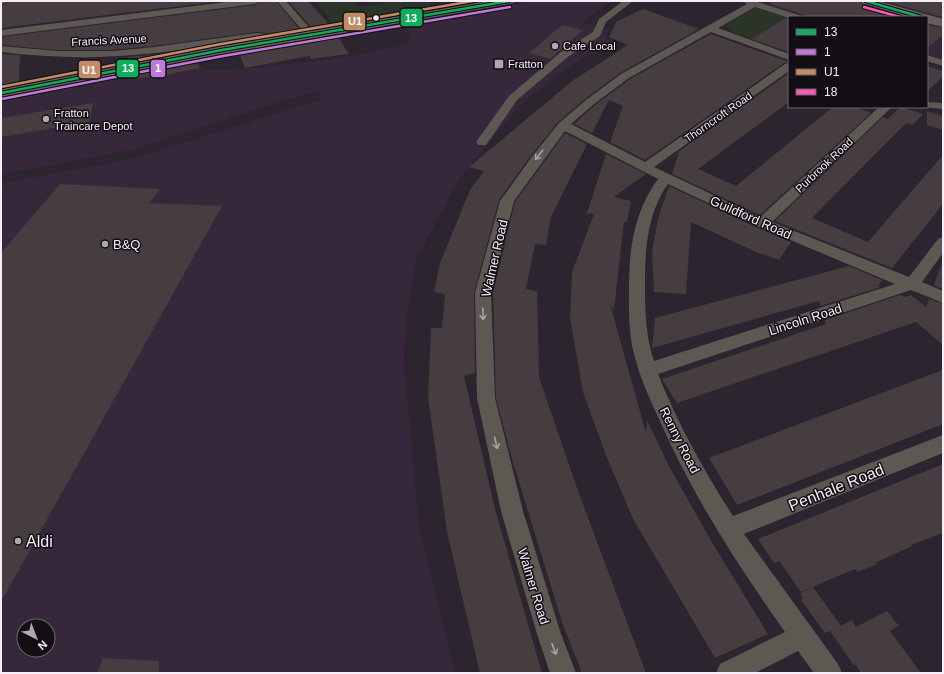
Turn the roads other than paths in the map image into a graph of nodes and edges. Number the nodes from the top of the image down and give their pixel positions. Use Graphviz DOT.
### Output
graph roads {
  1 [pos="255,1"];
  2 [pos="281,1"];
  3 [pos="509,1"];
  4 [pos="629,1"];
  5 [pos="866,1"];
  6 [pos="750,2"];
  7 [pos="793,16"];
  8 [pos="918,16"];
  9 [pos="928,19"];
  10 [pos="943,23"];
  11 [pos="710,28"];
  12 [pos="1,33"];
  13 [pos="311,35"];
  14 [pos="220,45"];
  15 [pos="1,49"];
  16 [pos="788,57"];
  17 [pos="928,58"];
  18 [pos="943,63"];
  19 [pos="788,67"];
  20 [pos="1,93"];
  21 [pos="928,105"];
  22 [pos="943,106"];
  23 [pos="885,108"];
  24 [pos="563,125"];
  25 [pos="482,142"];
  26 [pos="646,167"];
  27 [pos="666,178"];
  28 [pos="762,223"];
  29 [pos="943,242"];
  30 [pos="912,284"];
  31 [pos="943,297"];
  32 [pos="648,370"];
  33 [pos="943,444"];
  34 [pos="729,529"];
  35 [pos="802,636"];
  36 [pos="563,673"];
  37 [pos="729,673"];
  38 [pos="829,673"];
  1 -- 12 [label="street"];
  2 -- 13 [label="street"];
  3 -- 13 [label="main road"];
  4 -- 25 [label="street"];
  5 -- 8 [label="main road"];
  6 -- 7 [label="street"];
  6 -- 11 [label="street, Walmer Road"];
  9 -- 10 [label="main road"];
  11 -- 16 [label="street"];
  11 -- 24 [label="street, Walmer Road"];
  13 -- 14 [label="main road"];
  14 -- 15 [label="street, Francis Avenue"];
  14 -- 20 [label="main road"];
  17 -- 18 [label="street"];
  19 -- 26 [label="street, Thorncroft Road"];
  21 -- 22 [label="street"];
  23 -- 28 [label="street, Purbrook Road"];
  24 -- 26 [label="street, Guildford Road"];
  24 -- 36 [label="street, Walmer Road, one-way"];
  26 -- 27 [label="street, Guildford Road"];
  27 -- 28 [label="street, Guildford Road"];
  27 -- 32 [label="street, Renny Road"];
  28 -- 30 [label="street, Guildford Road"];
  29 -- 30 [label="street"];
  30 -- 31 [label="street, Guildford Road"];
  30 -- 32 [label="street, Lincoln Road"];
  32 -- 34 [label="street, Renny Road"];
  33 -- 34 [label="street, Penhale Road"];
  34 -- 35 [label="street, Renny Road"];
  35 -- 37 [label="street"];
  35 -- 38 [label="street, Renny Road"];
}
